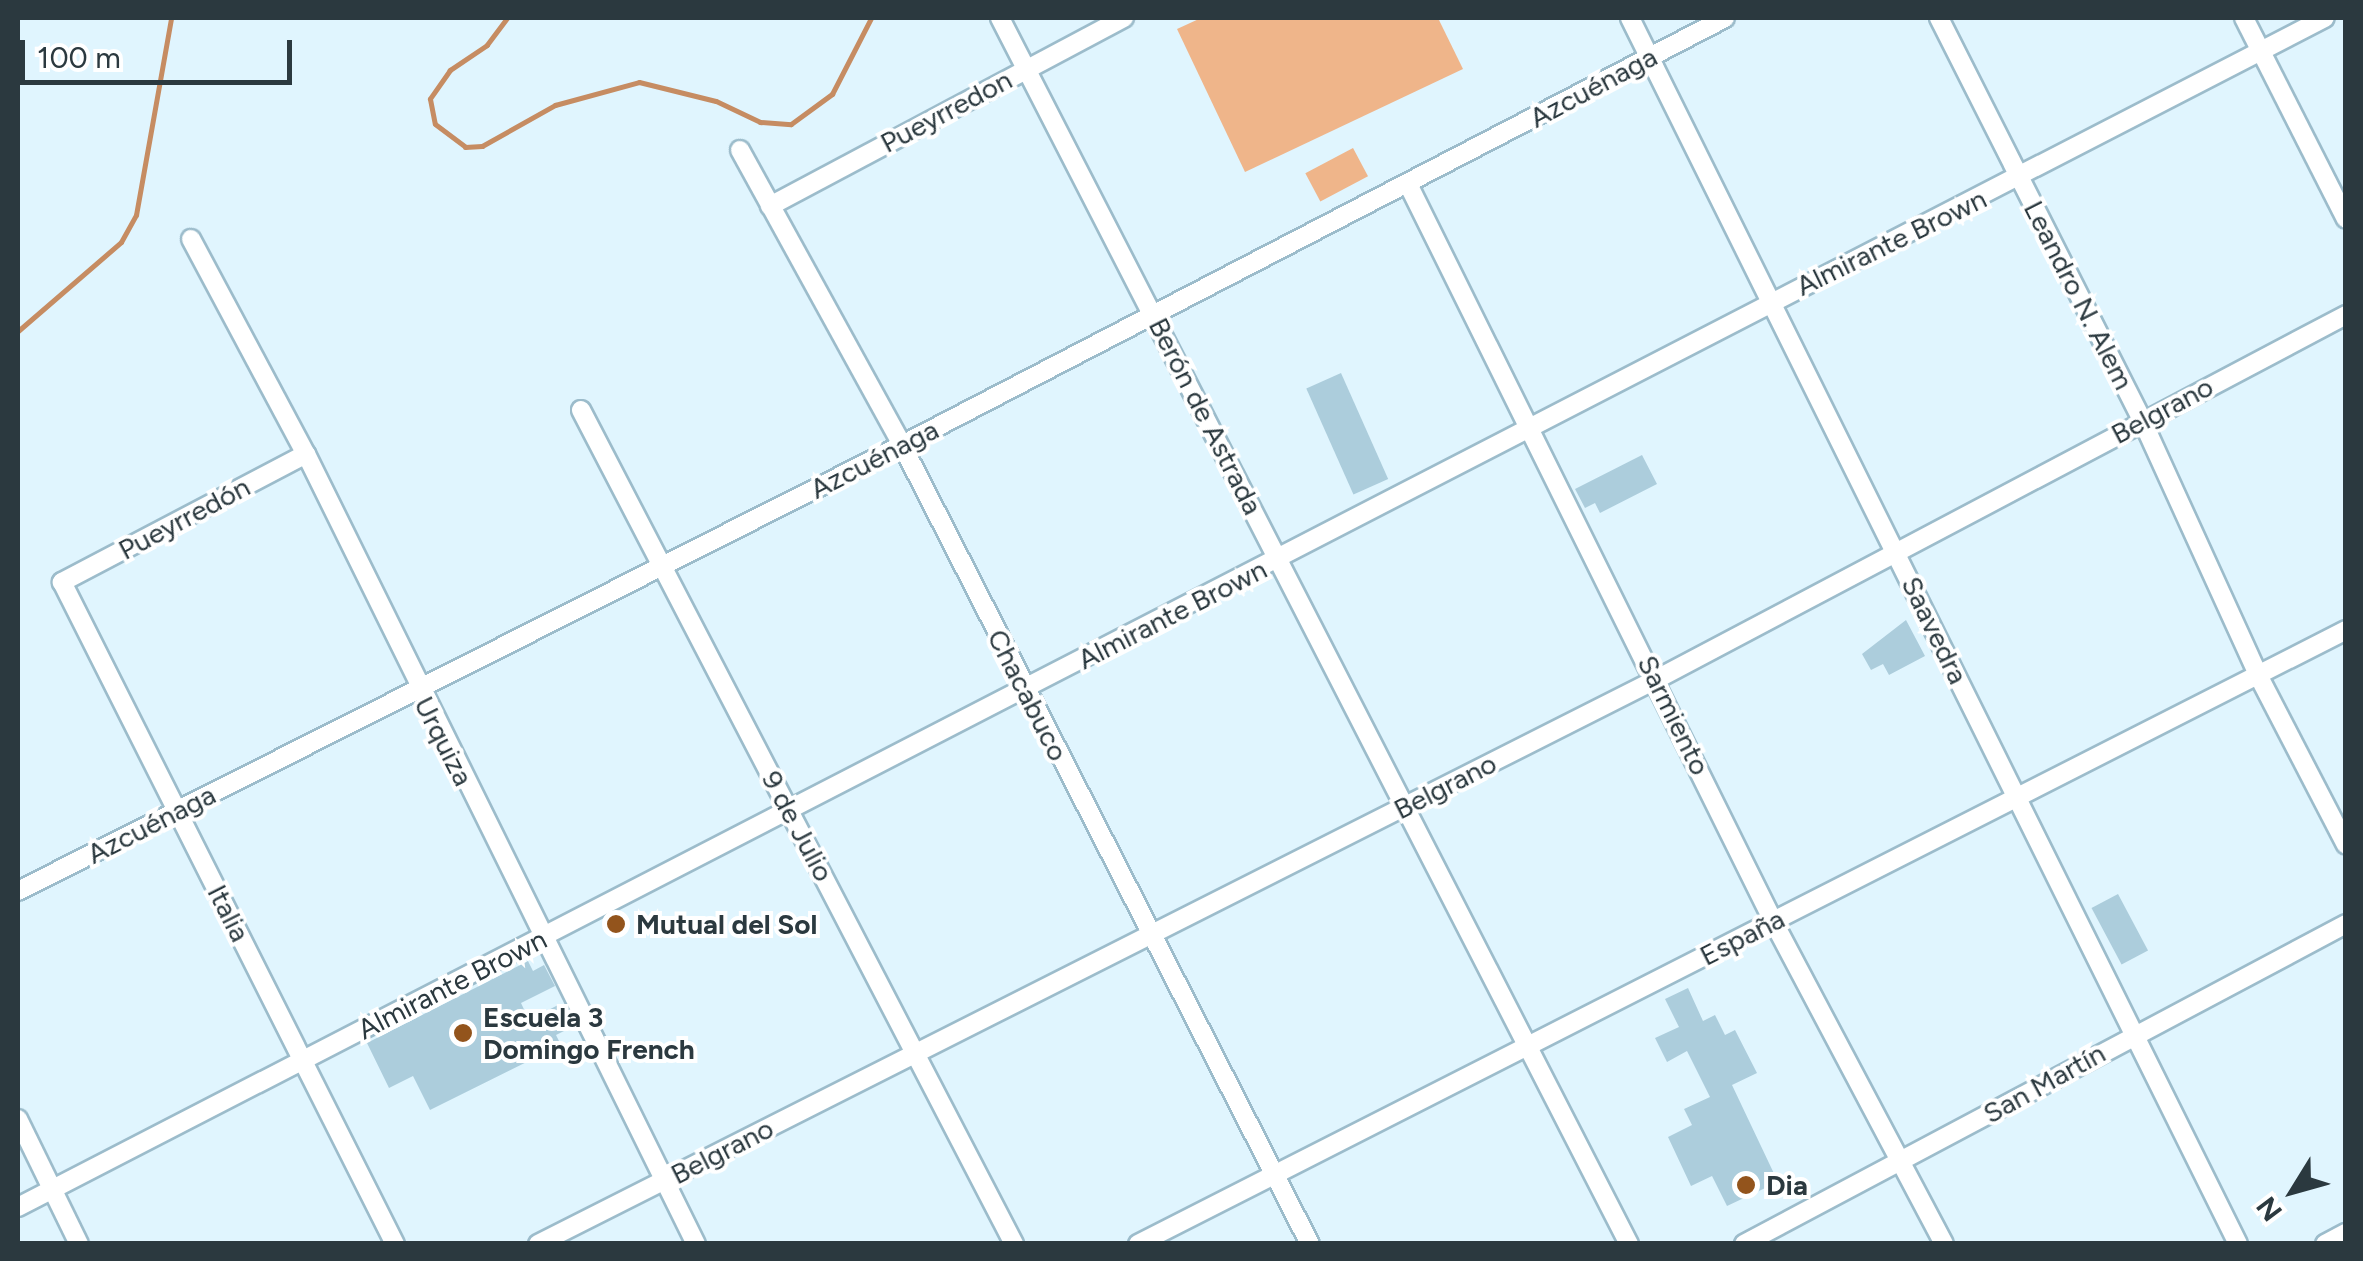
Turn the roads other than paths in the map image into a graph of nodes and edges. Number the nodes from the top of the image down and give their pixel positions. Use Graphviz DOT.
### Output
graph roads {
  1 [pos="1000,18"];
  2 [pos="1124,18"];
  3 [pos="1630,18"];
  4 [pos="1725,18"];
  5 [pos="1939,18"];
  6 [pos="2244,18"];
  7 [pos="2325,18"];
  8 [pos="2261,51"];
  9 [pos="1650,57"];
  10 [pos="1025,68"];
  11 [pos="740,150"];
  12 [pos="2020,178"];
  13 [pos="1408,184"];
  14 [pos="770,206"];
  15 [pos="2346,219"];
  16 [pos="191,239"];
  17 [pos="1773,300"];
  18 [pos="1154,314"];
  19 [pos="2346,316"];
  20 [pos="581,410"];
  21 [pos="2142,420"];
  22 [pos="1530,431"];
  23 [pos="902,445"];
  24 [pos="306,454"];
  25 [pos="1897,552"];
  26 [pos="1278,560"];
  27 [pos="662,567"];
  28 [pos="62,582"];
  29 [pos="2346,630"];
  30 [pos="2258,675"];
  31 [pos="1657,680"];
  32 [pos="1025,690"];
  33 [pos="419,692"];
  34 [pos="2016,798"];
  35 [pos="1404,806"];
  36 [pos="177,810"];
  37 [pos="790,810"];
  38 [pos="2346,845"];
  39 [pos="18,890"];
  40 [pos="1774,920"];
  41 [pos="2346,924"];
  42 [pos="1150,934"];
  43 [pos="542,937"];
  44 [pos="2134,1033"];
  45 [pos="1526,1046"];
  46 [pos="917,1052"];
  47 [pos="303,1060"];
  48 [pos="18,1119"];
  49 [pos="1902,1162"];
  50 [pos="1274,1175"];
  51 [pos="664,1180"];
  52 [pos="52,1189"];
  53 [pos="18,1207"];
  54 [pos="2346,1232"];
  55 [pos="79,1244"];
  56 [pos="395,1244"];
  57 [pos="538,1244"];
  58 [pos="696,1244"];
  59 [pos="1014,1244"];
  60 [pos="1138,1244"];
  61 [pos="1310,1244"];
  62 [pos="1629,1244"];
  63 [pos="1744,1244"];
  64 [pos="1944,1244"];
  65 [pos="2238,1244"];
  66 [pos="2326,1244"];
  1 -- 10 [label="street, Berón de Astrada"];
  2 -- 10 [label="street, Pueyrredon"];
  3 -- 9 [label="street, Saavedra"];
  4 -- 9 [label="street, Azcuénaga"];
  5 -- 12 [label="street, Leandro N. Alem"];
  6 -- 8 [label="street"];
  7 -- 8 [label="street, Almirante Brown"];
  8 -- 12 [label="street, Almirante Brown"];
  8 -- 15 [label="street"];
  9 -- 13 [label="street, Azcuénaga"];
  9 -- 17 [label="street, Saavedra"];
  10 -- 14 [label="street, Pueyrredon"];
  10 -- 18 [label="street, Berón de Astrada"];
  11 -- 14 [label="street, Chacabuco"];
  12 -- 17 [label="street, Almirante Brown"];
  12 -- 21 [label="street, Leandro N. Alem"];
  13 -- 18 [label="street, Azcuénaga"];
  13 -- 22 [label="street, Sarmiento"];
  14 -- 23 [label="street, Chacabuco"];
  16 -- 24 [label="street, Urquiza"];
  17 -- 22 [label="street, Almirante Brown"];
  17 -- 25 [label="street, Saavedra"];
  18 -- 23 [label="street, Azcuénaga"];
  18 -- 26 [label="street, Berón de Astrada"];
  19 -- 21 [label="street, Belgrano"];
  20 -- 27 [label="street, 9 de Julio"];
  21 -- 25 [label="street, Belgrano"];
  21 -- 30 [label="street, Leandro N. Alem"];
  22 -- 26 [label="street, Almirante Brown"];
  22 -- 31 [label="street, Sarmiento"];
  23 -- 27 [label="street, Azcuénaga"];
  23 -- 32 [label="street, Chacabuco"];
  24 -- 28 [label="street, Pueyrredón"];
  24 -- 33 [label="street, Urquiza"];
  25 -- 31 [label="street, Belgrano"];
  25 -- 34 [label="street, Saavedra"];
  26 -- 32 [label="street, Almirante Brown"];
  26 -- 35 [label="street, Berón de Astrada"];
  27 -- 33 [label="street, Azcuénaga"];
  27 -- 37 [label="street, 9 de Julio"];
  28 -- 36 [label="street, Italia"];
  29 -- 30 [label="street, España"];
  30 -- 34 [label="street, España"];
  30 -- 38 [label="street, Leandro N. Alem"];
  31 -- 35 [label="street, Belgrano"];
  31 -- 40 [label="street, Sarmiento"];
  32 -- 37 [label="street, Almirante Brown"];
  32 -- 42 [label="street, Chacabuco"];
  33 -- 36 [label="street, Azcuénaga"];
  33 -- 43 [label="street, Urquiza"];
  34 -- 40 [label="street, España"];
  34 -- 44 [label="street, Saavedra"];
  35 -- 42 [label="street, Belgrano"];
  35 -- 45 [label="street, Berón de Astrada"];
  36 -- 39 [label="street, Azcuénaga"];
  36 -- 47 [label="street, Italia"];
  37 -- 43 [label="street, Almirante Brown"];
  37 -- 46 [label="street, 9 de Julio"];
  40 -- 45 [label="street, España"];
  40 -- 49 [label="street, Sarmiento"];
  41 -- 44 [label="street, San Martín"];
  42 -- 46 [label="street, Belgrano"];
  42 -- 50 [label="street, Chacabuco"];
  43 -- 47 [label="street, Almirante Brown"];
  43 -- 51 [label="street, Urquiza"];
  44 -- 49 [label="street, San Martín"];
  44 -- 65 [label="street, Saavedra"];
  45 -- 50 [label="street, España"];
  45 -- 62 [label="street, Berón de Astrada"];
  46 -- 51 [label="street, Belgrano"];
  46 -- 59 [label="street, 9 de Julio"];
  47 -- 52 [label="street, Almirante Brown"];
  47 -- 56 [label="street, Italia"];
  48 -- 52 [label="street"];
  49 -- 63 [label="street, San Martín"];
  49 -- 64 [label="street, Sarmiento"];
  50 -- 60 [label="street, España"];
  50 -- 61 [label="street, Chacabuco"];
  51 -- 57 [label="street, Belgrano"];
  51 -- 58 [label="street, Urquiza"];
  52 -- 53 [label="street, Almirante Brown"];
  52 -- 55 [label="street"];
  54 -- 66 [label="street"];
}
